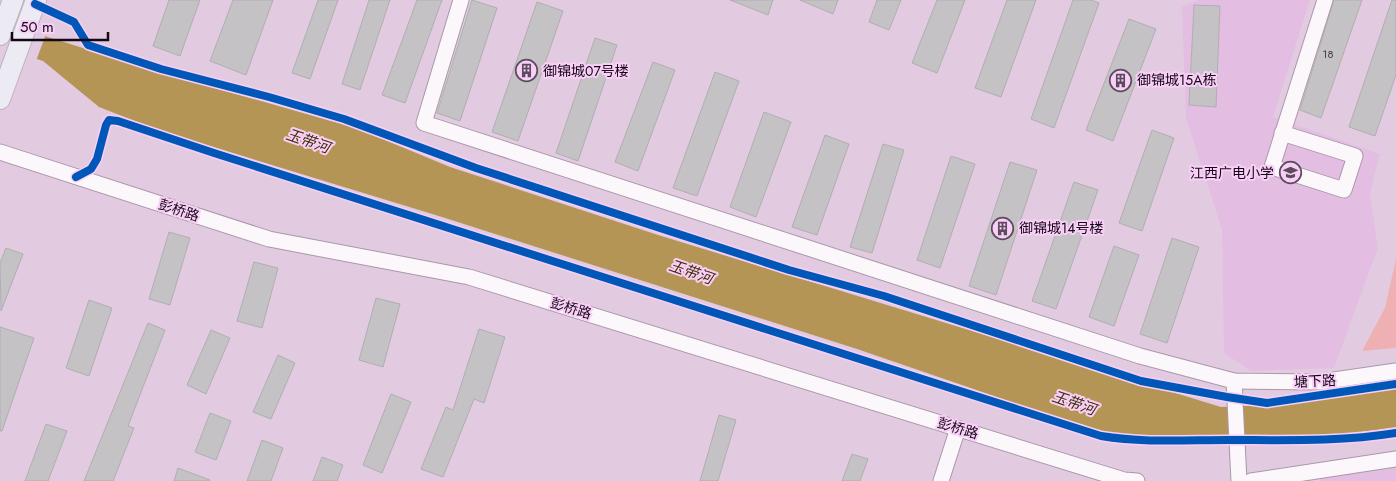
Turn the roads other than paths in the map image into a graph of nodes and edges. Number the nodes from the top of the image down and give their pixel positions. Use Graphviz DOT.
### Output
graph roads {
  1 [pos="461,0"];
  2 [pos="1325,0"];
  3 [pos="8,4"];
  4 [pos="34,7"];
  5 [pos="0,35"];
  6 [pos="3,90"];
  7 [pos="1282,133"];
  8 [pos="0,152"];
  9 [pos="1396,372"];
  10 [pos="1235,386"];
  11 [pos="958,428"];
  12 [pos="1396,459"];
  13 [pos="1239,474"];
  14 [pos="941,481"];
  15 [pos="1137,481"];
  16 [pos="1251,481"];
  1 -- 10 [label="street, 塘下路"];
  2 -- 7 [label="street"];
  3 -- 5 [label="main road"];
  4 -- 6 [label="main road"];
  7 -- 7 [label="street"];
  8 -- 11 [label="street, 彭桥路"];
  9 -- 10 [label="street, 塘下路"];
  10 -- 13 [label="street"];
  11 -- 14 [label="street"];
  11 -- 15 [label="street, 彭桥路"];
  12 -- 16 [label="street"];
}
